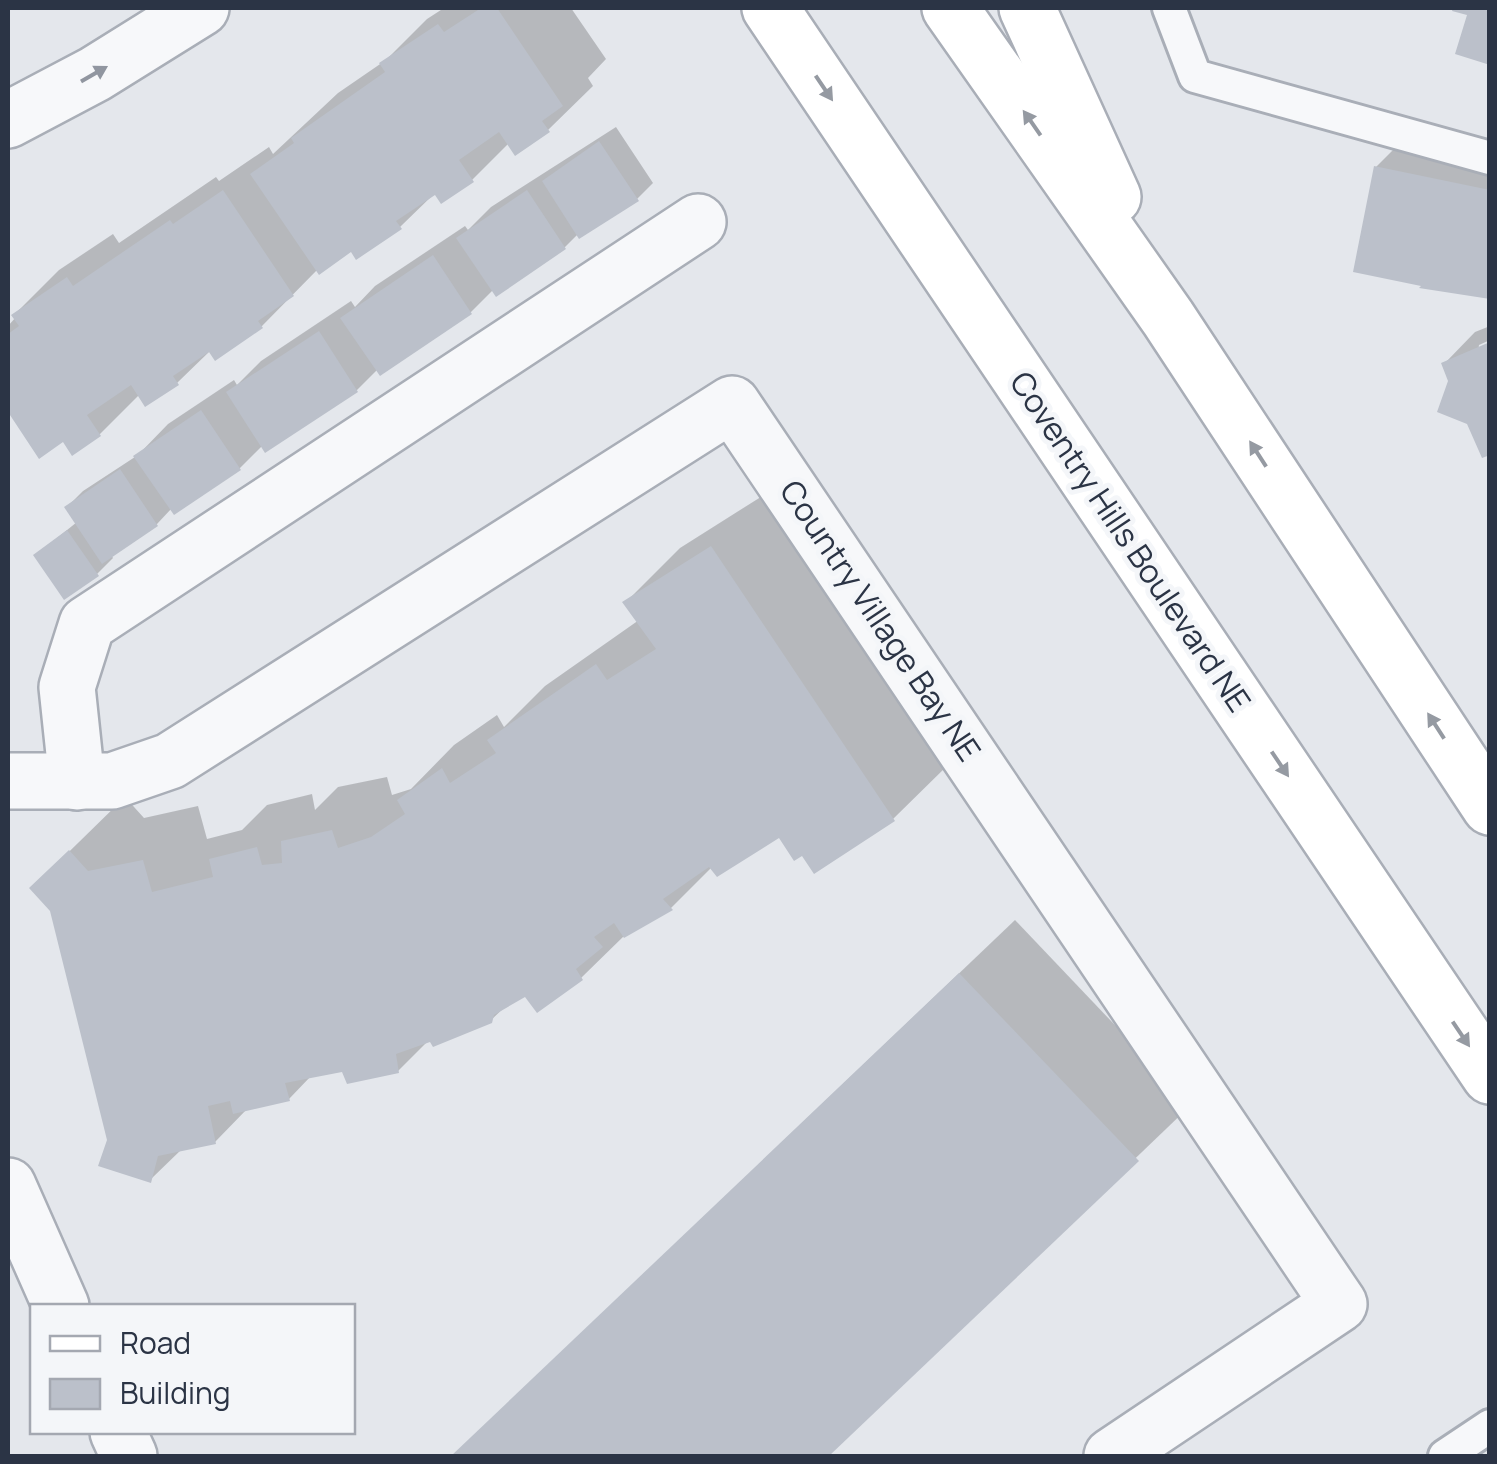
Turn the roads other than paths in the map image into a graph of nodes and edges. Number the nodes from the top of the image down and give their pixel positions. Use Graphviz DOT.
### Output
graph roads {
  1 [pos="200,8"];
  2 [pos="770,8"];
  3 [pos="950,8"];
  4 [pos="1027,8"];
  5 [pos="1169,8"];
  6 [pos="8,120"];
  7 [pos="1490,158"];
  8 [pos="698,222"];
  9 [pos="1168,318"];
  10 [pos="8,781"];
  11 [pos="77,782"];
  12 [pos="1490,807"];
  13 [pos="1490,1076"];
  14 [pos="8,1186"];
  15 [pos="60,1304"];
  16 [pos="1490,1426"];
  17 [pos="1112,1456"];
  18 [pos="1445,1456"];
  6 -- 1 [label="street, one-way"];
  2 -- 13 [label="street, Coventry Hills Boulevard NE, one-way"];
  9 -- 3 [label="street, one-way"];
  4 -- 9 [label="street"];
  5 -- 7 [label="lane"];
  8 -- 11 [label="street"];
  12 -- 9 [label="street, one-way"];
  10 -- 11 [label="street, Country Village Bay NE"];
  11 -- 17 [label="street, Country Village Bay NE"];
  14 -- 15 [label="street"];
  16 -- 18 [label="lane"];
}
